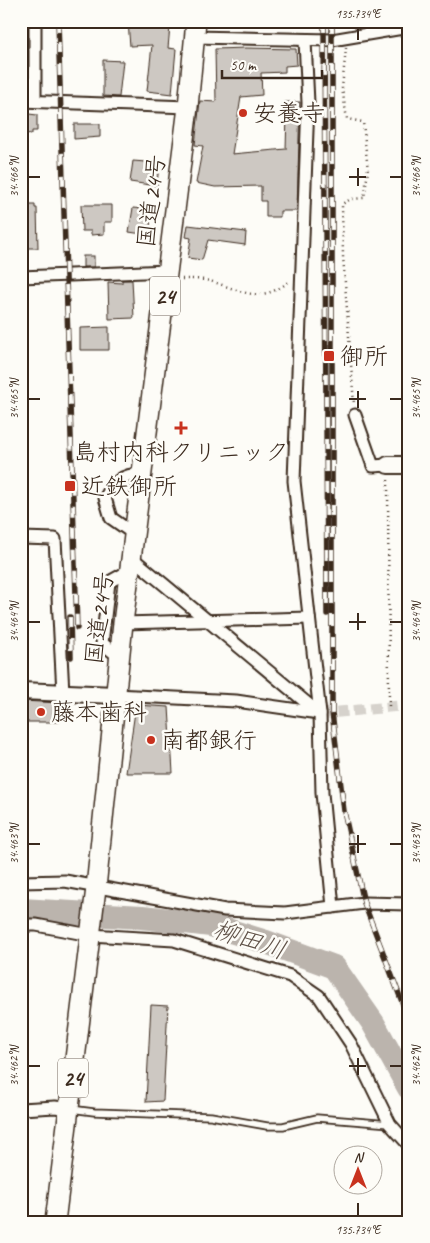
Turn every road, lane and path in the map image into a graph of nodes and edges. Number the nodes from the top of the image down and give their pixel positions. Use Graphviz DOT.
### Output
graph roads {
  1 [pos="34,21"];
  2 [pos="409,27"];
  3 [pos="195,29"];
  4 [pos="347,38"];
  5 [pos="305,40"];
  6 [pos="21,101"];
  7 [pos="35,101"];
  8 [pos="188,108"];
  9 [pos="168,271"];
  10 [pos="301,273"];
  11 [pos="21,277"];
  12 [pos="355,415"];
  13 [pos="388,465"];
  14 [pos="409,465"];
  15 [pos="142,474"];
  16 [pos="134,534"];
  17 [pos="21,538"];
  18 [pos="130,564"];
  19 [pos="309,618"];
  20 [pos="209,621"];
  21 [pos="123,623"];
  22 [pos="119,658"];
  23 [pos="21,692"];
  24 [pos="63,693"];
  25 [pos="115,696"];
  26 [pos="389,708"];
  27 [pos="320,714"];
  28 [pos="21,882"];
  29 [pos="95,893"];
  30 [pos="409,904"];
  31 [pos="333,907"];
  32 [pos="21,925"];
  33 [pos="91,930"];
  34 [pos="21,1109"];
  35 [pos="69,1109"];
  36 [pos="390,1124"];
  37 [pos="409,1145"];
  38 [pos="55,1222"];
  1 -- 7 [label="street"];
  2 -- 4 [label="street"];
  3 -- 5 [label="street"];
  3 -- 8 [label="highway, 国道24号 / 24"];
  4 -- 5 [label="street"];
  4 -- 12 [label="path"];
  5 -- 10 [label="street"];
  6 -- 7 [label="street"];
  7 -- 8 [label="street"];
  8 -- 9 [label="highway, 国道24号 / 24"];
  9 -- 10 [label="path"];
  9 -- 11 [label="street"];
  9 -- 15 [label="highway, 国道24号 / 24"];
  10 -- 19 [label="street"];
  12 -- 13 [label="street"];
  13 -- 14 [label="main road"];
  13 -- 26 [label="path"];
  15 -- 16 [label="highway, 国道24号 / 24"];
  15 -- 16 [label="street"];
  16 -- 18 [label="highway, 国道24号 / 24"];
  17 -- 24 [label="street"];
  18 -- 20 [label="street"];
  18 -- 21 [label="highway, 国道24号 / 24"];
  18 -- 22 [label="street"];
  19 -- 20 [label="street"];
  19 -- 27 [label="street"];
  20 -- 21 [label="street"];
  20 -- 27 [label="street"];
  21 -- 22 [label="highway, 国道24号 / 24"];
  22 -- 25 [label="highway, 国道24号 / 24"];
  23 -- 24 [label="main road"];
  24 -- 25 [label="main road"];
  25 -- 27 [label="street"];
  25 -- 29 [label="highway, 国道24号 / 24"];
  27 -- 31 [label="street"];
  28 -- 29 [label="street"];
  29 -- 31 [label="street"];
  29 -- 33 [label="highway, 国道24号 / 24"];
  30 -- 31 [label="street"];
  32 -- 33 [label="street"];
  33 -- 35 [label="highway, 国道24号 / 24"];
  33 -- 36 [label="street"];
  34 -- 35 [label="street"];
  35 -- 36 [label="lane"];
  35 -- 38 [label="highway, 国道24号 / 24"];
  36 -- 37 [label="street"];
}
